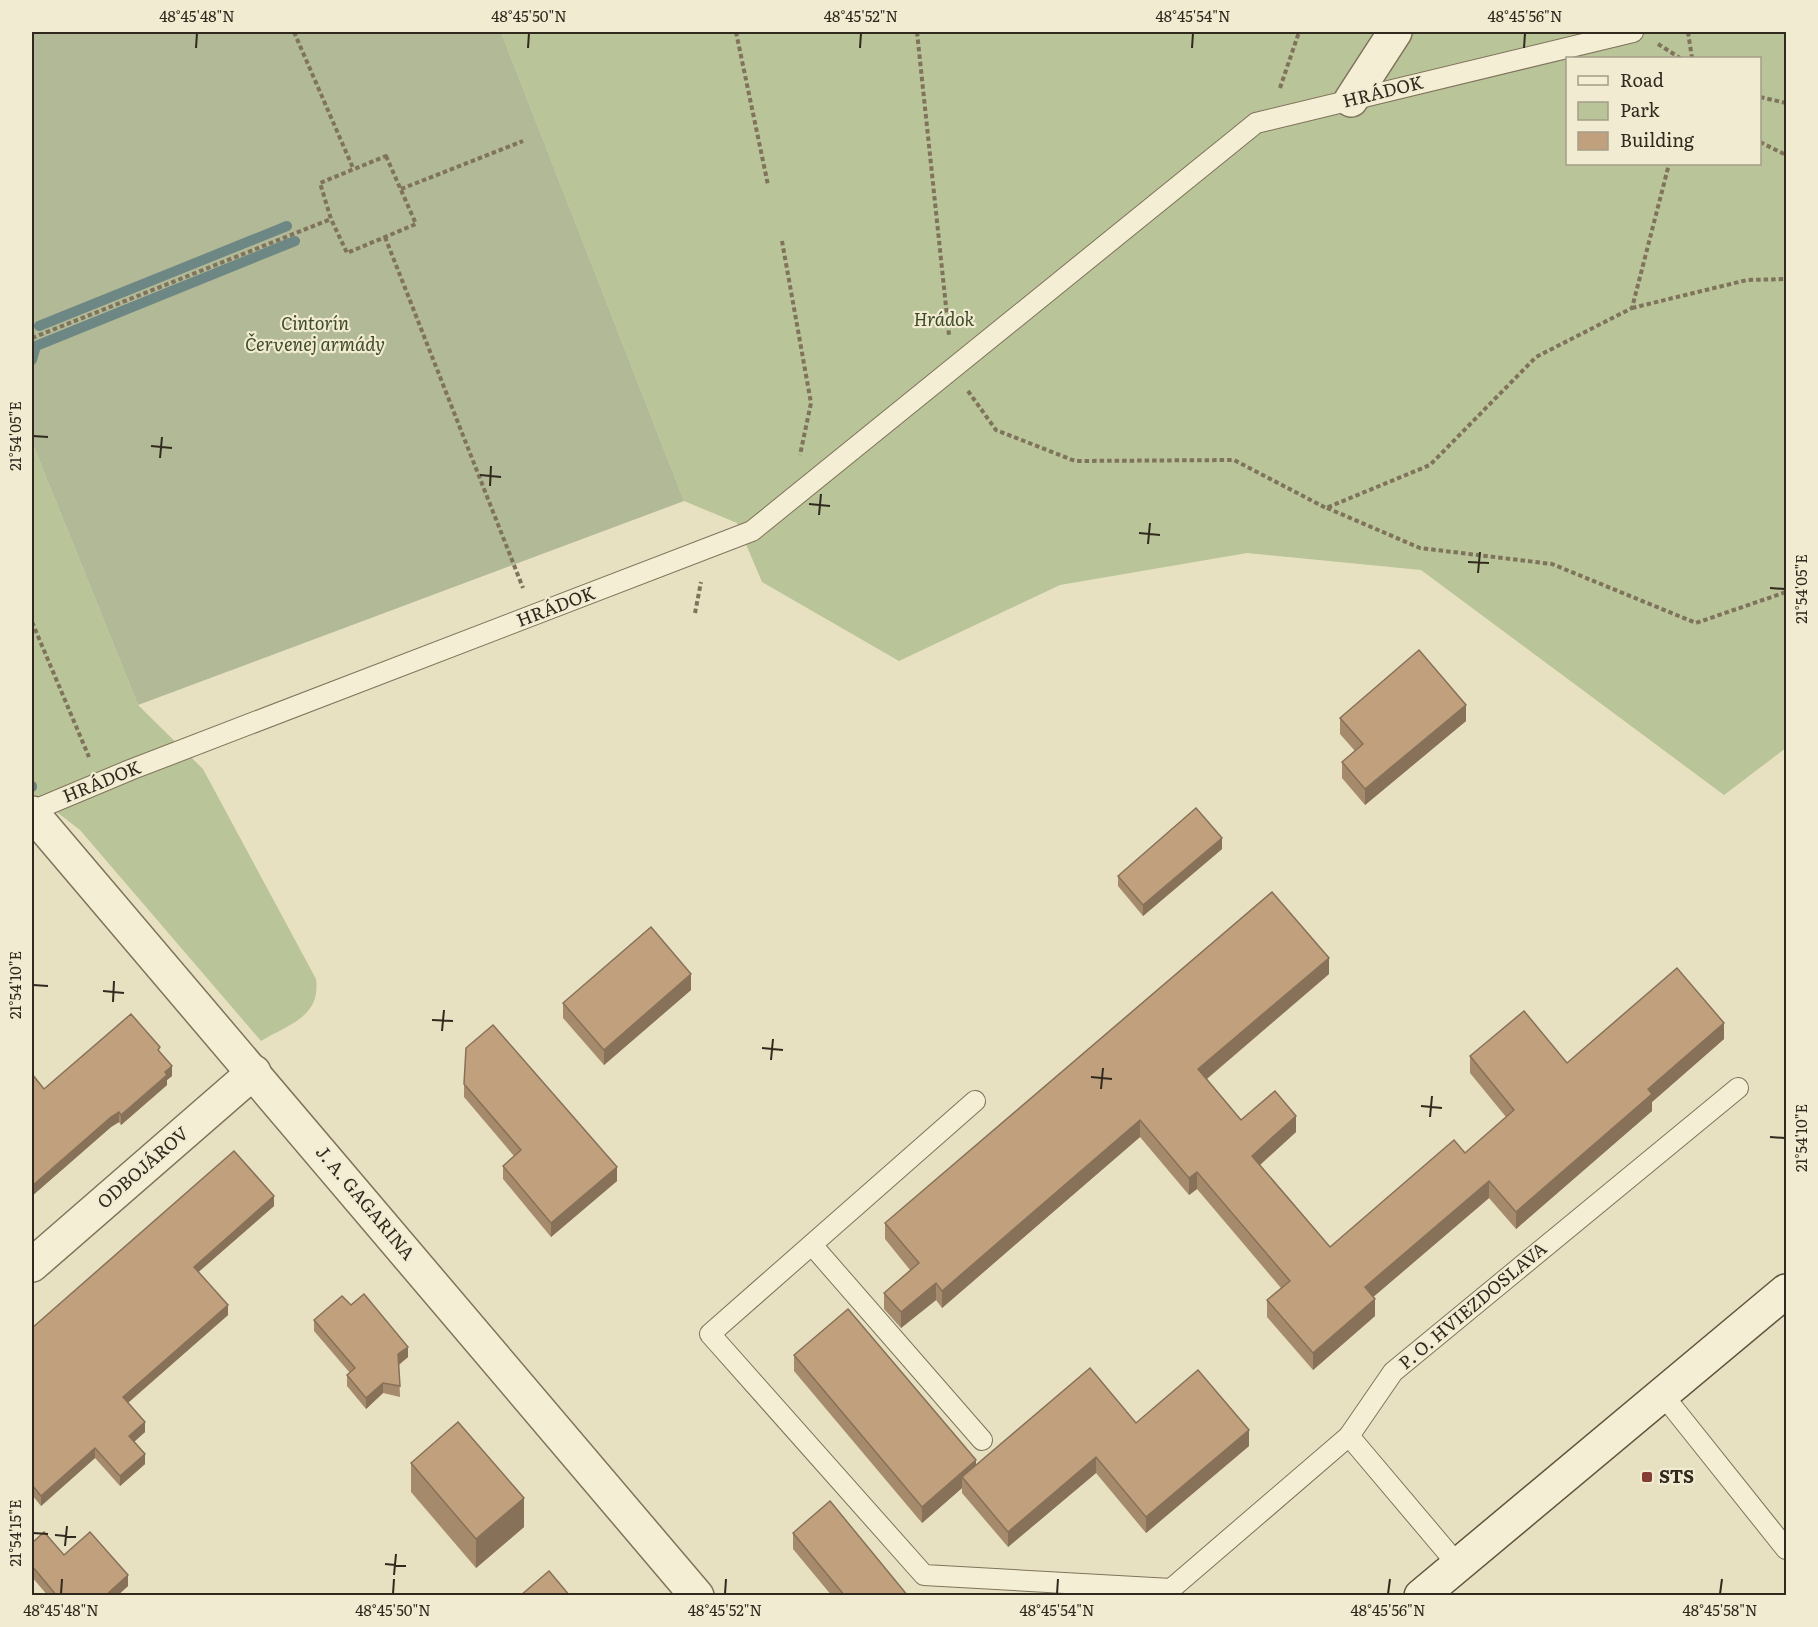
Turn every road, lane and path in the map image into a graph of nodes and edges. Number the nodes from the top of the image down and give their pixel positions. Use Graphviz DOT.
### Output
graph roads {
  1 [pos="294,32"];
  2 [pos="736,32"];
  3 [pos="917,32"];
  4 [pos="1299,32"];
  5 [pos="1395,32"];
  6 [pos="1633,32"];
  7 [pos="1688,32"];
  8 [pos="1692,57"];
  9 [pos="1761,97"];
  10 [pos="1351,100"];
  11 [pos="1786,103"];
  12 [pos="1256,123"];
  13 [pos="524,141"];
  14 [pos="1761,142"];
  15 [pos="1786,155"];
  16 [pos="1669,165"];
  17 [pos="353,168"];
  18 [pos="768,185"];
  19 [pos="401,189"];
  20 [pos="332,219"];
  21 [pos="385,237"];
  22 [pos="782,240"];
  23 [pos="1786,279"];
  24 [pos="1632,308"];
  25 [pos="32,338"];
  26 [pos="952,370"];
  27 [pos="789,502"];
  28 [pos="1326,508"];
  29 [pos="1786,592"];
  30 [pos="533,615"];
  31 [pos="32,622"];
  32 [pos="99,783"];
  33 [pos="32,812"];
  34 [pos="254,1072"];
  35 [pos="1738,1088"];
  36 [pos="975,1101"];
  37 [pos="812,1245"];
  38 [pos="32,1265"];
  39 [pos="1780,1304"];
  40 [pos="1663,1395"];
  41 [pos="1349,1436"];
  42 [pos="982,1440"];
  43 [pos="1786,1549"];
  44 [pos="1458,1565"];
  45 [pos="697,1596"];
  46 [pos="1421,1596"];
  1 -- 17 [label="path"];
  2 -- 18 [label="path"];
  3 -- 26 [label="path"];
  4 -- 12 [label="path"];
  5 -- 10 [label="street"];
  6 -- 10 [label="lane, HRÁDOK"];
  7 -- 8 [label="path"];
  9 -- 11 [label="path"];
  10 -- 12 [label="lane, HRÁDOK"];
  12 -- 26 [label="lane, HRÁDOK"];
  13 -- 19 [label="path"];
  14 -- 15 [label="path"];
  16 -- 24 [label="path"];
  17 -- 19 [label="path"];
  17 -- 20 [label="path"];
  19 -- 21 [label="path"];
  20 -- 21 [label="path"];
  20 -- 25 [label="path"];
  21 -- 30 [label="path"];
  22 -- 27 [label="path"];
  23 -- 24 [label="path"];
  24 -- 28 [label="path"];
  26 -- 27 [label="lane, HRÁDOK"];
  26 -- 28 [label="path"];
  27 -- 30 [label="lane, HRÁDOK"];
  28 -- 29 [label="path"];
  30 -- 32 [label="lane, HRÁDOK"];
  31 -- 32 [label="path"];
  32 -- 33 [label="lane, HRÁDOK"];
  33 -- 34 [label="street, J. A. GAGARINA"];
  34 -- 38 [label="street, ODBOJÁROV"];
  34 -- 45 [label="street, J. A. GAGARINA"];
  35 -- 41 [label="lane, P. O. HVIEZDOSLAVA"];
  36 -- 37 [label="lane"];
  37 -- 41 [label="lane, P. O. HVIEZDOSLAVA"];
  37 -- 42 [label="lane"];
  39 -- 40 [label="street"];
  40 -- 43 [label="lane"];
  40 -- 44 [label="street"];
  41 -- 44 [label="lane"];
  44 -- 46 [label="street"];
}
